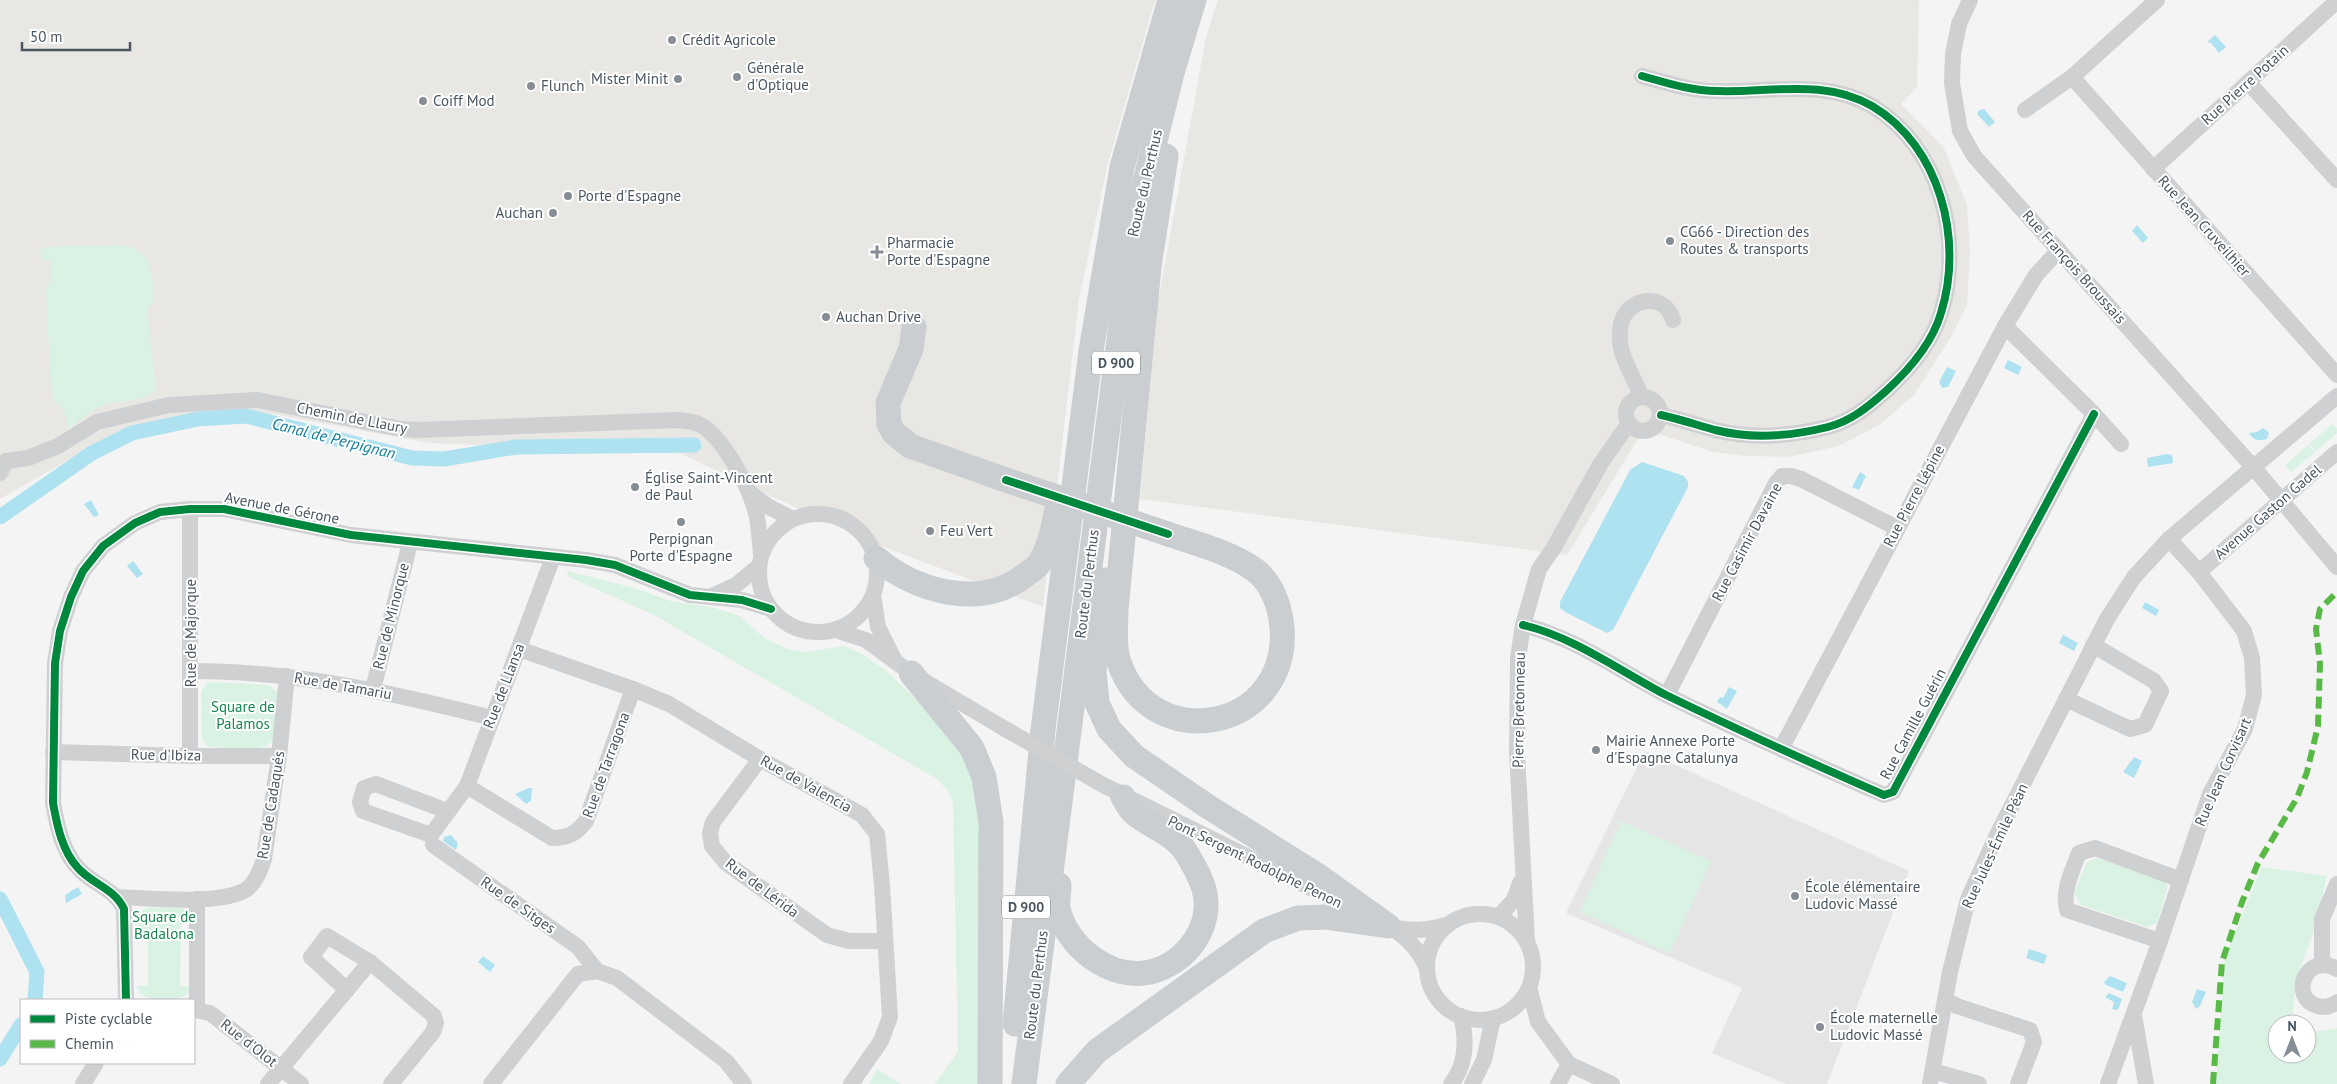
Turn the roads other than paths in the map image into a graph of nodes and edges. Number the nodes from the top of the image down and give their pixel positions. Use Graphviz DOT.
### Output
graph roads {
  1 [pos="1162,0"];
  2 [pos="1170,0"];
  3 [pos="1194,0"];
  4 [pos="1206,0"];
  5 [pos="1970,0"];
  6 [pos="2157,0"];
  7 [pos="2337,0"];
  8 [pos="1642,76"];
  9 [pos="2072,76"];
  10 [pos="2249,83"];
  11 [pos="2025,110"];
  12 [pos="1170,131"];
  13 [pos="1131,136"];
  14 [pos="1122,167"];
  15 [pos="2153,169"];
  16 [pos="2337,180"];
  17 [pos="2059,250"];
  18 [pos="1673,320"];
  19 [pos="2005,326"];
  20 [pos="914,327"];
  21 [pos="2337,375"];
  22 [pos="1641,396"];
  23 [pos="2337,396"];
  24 [pos="2094,414"];
  25 [pos="1661,415"];
  26 [pos="1629,423"];
  27 [pos="2121,444"];
  28 [pos="2337,452"];
  29 [pos="2254,468"];
  30 [pos="0,473"];
  31 [pos="749,492"];
  32 [pos="2282,502"];
  33 [pos="190,509"];
  34 [pos="793,519"];
  35 [pos="1897,528"];
  36 [pos="2169,539"];
  37 [pos="410,542"];
  38 [pos="553,557"];
  39 [pos="876,558"];
  40 [pos="760,561"];
  41 [pos="2337,566"];
  42 [pos="2199,572"];
  43 [pos="874,595"];
  44 [pos="710,597"];
  45 [pos="771,609"];
  46 [pos="1524,625"];
  47 [pos="835,630"];
  48 [pos="2093,645"];
  49 [pos="519,649"];
  50 [pos="902,666"];
  51 [pos="192,671"];
  52 [pos="287,676"];
  53 [pos="633,688"];
  54 [pos="372,689"];
  55 [pos="1666,695"];
  56 [pos="2066,699"];
  57 [pos="492,718"];
  58 [pos="1070,732"];
  59 [pos="1781,749"];
  60 [pos="53,752"];
  61 [pos="190,756"];
  62 [pos="279,756"];
  63 [pos="760,759"];
  64 [pos="467,786"];
  65 [pos="1114,792"];
  66 [pos="448,811"];
  67 [pos="433,845"];
  68 [pos="1522,878"];
  69 [pos="2181,880"];
  70 [pos="2337,884"];
  71 [pos="118,897"];
  72 [pos="197,899"];
  73 [pos="1498,917"];
  74 [pos="1446,925"];
  75 [pos="1388,926"];
  76 [pos="2160,941"];
  77 [pos="884,942"];
  78 [pos="1527,942"];
  79 [pos="370,962"];
  80 [pos="2329,966"];
  81 [pos="1426,967"];
  82 [pos="597,971"];
  83 [pos="1529,987"];
  84 [pos="347,990"];
  85 [pos="126,999"];
  86 [pos="1945,1000"];
  87 [pos="2337,1002"];
  88 [pos="196,1010"];
  89 [pos="1508,1011"];
  90 [pos="2134,1012"];
  91 [pos="1461,1016"];
  92 [pos="1493,1018"];
  93 [pos="1538,1022"];
  94 [pos="95,1064"];
  95 [pos="1569,1064"];
  96 [pos="281,1068"];
  97 [pos="1932,1078"];
  98 [pos="83,1084"];
  99 [pos="268,1084"];
  100 [pos="301,1084"];
  101 [pos="391,1084"];
  102 [pos="492,1084"];
  103 [pos="744,1084"];
  104 [pos="851,1084"];
  105 [pos="990,1084"];
  106 [pos="1011,1084"];
  107 [pos="1024,1084"];
  108 [pos="1068,1084"];
  109 [pos="1452,1084"];
  110 [pos="1472,1084"];
  111 [pos="1558,1084"];
  112 [pos="1612,1084"];
  113 [pos="1979,1084"];
  114 [pos="2018,1084"];
  115 [pos="2108,1084"];
  116 [pos="2146,1084"];
  1 -- 13 [label="main road"];
  2 -- 13 [label="main road, Route du Perthus / D 900"];
  3 -- 58 [label="main road, Route du Perthus / D 900"];
  4 -- 12 [label="main road"];
  5 -- 17 [label="street, Rue François Broussais"];
  6 -- 9 [label="street"];
  7 -- 10 [label="street, Rue Pierre Potain"];
  8 -- 25 [label="street"];
  9 -- 11 [label="street"];
  9 -- 15 [label="street, Rue Jean Cruveilhier"];
  10 -- 15 [label="street, Rue Pierre Potain"];
  10 -- 16 [label="street"];
  12 -- 20 [label="main road, bridge"];
  12 -- 75 [label="main road"];
  13 -- 14 [label="main road, Route du Perthus / D 900"];
  14 -- 39 [label="main road"];
  14 -- 106 [label="main road, Route du Perthus / D 900"];
  15 -- 21 [label="street, Rue Jean Cruveilhier"];
  17 -- 19 [label="street, Rue Pierre Lépine"];
  17 -- 29 [label="street, Rue François Broussais"];
  18 -- 22 [label="street"];
  19 -- 24 [label="street"];
  19 -- 35 [label="street, Rue Pierre Lépine"];
  22 -- 25 [label="street"];
  22 -- 26 [label="street"];
  23 -- 29 [label="street"];
  24 -- 27 [label="street"];
  24 -- 59 [label="street, Rue Camille Guérin"];
  25 -- 26 [label="street"];
  26 -- 46 [label="street, Pierre Bretonneau"];
  28 -- 32 [label="street, Avenue Gaston Gadel"];
  29 -- 32 [label="street, Rue François Broussais"];
  29 -- 36 [label="street, Rue Jules-Émile Péan"];
  30 -- 31 [label="street, Chemin de Llaury"];
  31 -- 34 [label="street, Chemin de Llaury"];
  31 -- 40 [label="street, Chemin de Llaury"];
  32 -- 41 [label="street, Rue François Broussais"];
  32 -- 42 [label="street, Avenue Gaston Gadel"];
  33 -- 37 [label="street, Avenue de Gérone"];
  33 -- 51 [label="street, Rue de Majorque"];
  33 -- 60 [label="street, Avenue de Gérone"];
  34 -- 39 [label="street"];
  34 -- 40 [label="street"];
  35 -- 55 [label="street, Rue Casimir Davaine"];
  35 -- 59 [label="street, Rue Pierre Lépine"];
  36 -- 42 [label="street, Rue Jean Corvisart"];
  36 -- 48 [label="street, Rue Jules-Émile Péan"];
  37 -- 38 [label="street, Avenue de Gérone"];
  37 -- 54 [label="street, Rue de Minorque"];
  38 -- 44 [label="street, Avenue de Gérone"];
  38 -- 49 [label="street, Rue de Llansa"];
  39 -- 43 [label="street"];
  40 -- 44 [label="street"];
  40 -- 45 [label="street"];
  42 -- 69 [label="street, Rue Jean Corvisart"];
  43 -- 47 [label="street"];
  43 -- 50 [label="street"];
  44 -- 45 [label="street, Avenue de Gérone"];
  45 -- 47 [label="street"];
  46 -- 55 [label="street, Rue Camille Guérin"];
  46 -- 68 [label="street, Pierre Bretonneau"];
  47 -- 50 [label="street, Pont Sergent Rodolphe Penon"];
  48 -- 56 [label="street, Rue Jules-Émile Péan"];
  48 -- 56 [label="street"];
  49 -- 53 [label="street, Rue de Valencia"];
  49 -- 57 [label="street, Rue de Llansa"];
  50 -- 65 [label="street, Pont Sergent Rodolphe Penon, bridge"];
  50 -- 105 [label="main road"];
  51 -- 52 [label="street, Rue de Tamariu"];
  51 -- 61 [label="street, Rue de Majorque"];
  52 -- 54 [label="street, Rue de Tamariu"];
  52 -- 62 [label="street, Rue de Cadaqués"];
  53 -- 63 [label="street, Rue de Valencia"];
  53 -- 64 [label="street, Rue de Tarragona"];
  54 -- 57 [label="street, Rue de Tamariu"];
  55 -- 59 [label="street, Rue Camille Guérin"];
  56 -- 86 [label="street, Rue Jules-Émile Péan"];
  57 -- 64 [label="street, Rue de Llansa"];
  58 -- 65 [label="main road"];
  58 -- 107 [label="main road, Route du Perthus / D 900"];
  60 -- 61 [label="street, Rue d'Ibiza"];
  60 -- 71 [label="street, Avenue de Gérone"];
  61 -- 62 [label="street, Rue d'Ibiza"];
  62 -- 72 [label="street, Rue de Cadaqués"];
  63 -- 77 [label="street, Rue de Valencia"];
  63 -- 77 [label="street, Rue de Lérida"];
  64 -- 66 [label="street, Rue de Llansa"];
  65 -- 75 [label="street, Pont Sergent Rodolphe Penon"];
  66 -- 66 [label="street, Rue de Llansa"];
  67 -- 82 [label="street, Rue de Sitges"];
  68 -- 73 [label="street, Pierre Bretonneau"];
  68 -- 78 [label="street, Pierre Bretonneau"];
  69 -- 76 [label="street, Rue Jean Corvisart"];
  69 -- 76 [label="street"];
  70 -- 80 [label="street"];
  71 -- 72 [label="street, Rue de Cadaqués"];
  71 -- 85 [label="street"];
  72 -- 88 [label="street"];
  73 -- 74 [label="street"];
  73 -- 78 [label="street"];
  74 -- 75 [label="street, Pont Sergent Rodolphe Penon"];
  74 -- 81 [label="street"];
  75 -- 81 [label="street, Pont Sergent Rodolphe Penon"];
  75 -- 108 [label="main road"];
  76 -- 90 [label="street, Rue Jean Corvisart"];
  77 -- 104 [label="street, Rue de Valencia"];
  78 -- 83 [label="street"];
  79 -- 84 [label="street"];
  79 -- 84 [label="street"];
  79 -- 101 [label="street"];
  80 -- 87 [label="street"];
  81 -- 91 [label="street"];
  82 -- 102 [label="street"];
  82 -- 103 [label="street"];
  83 -- 89 [label="street"];
  83 -- 93 [label="street"];
  84 -- 96 [label="street"];
  86 -- 97 [label="street, Rue Jules-Émile Péan"];
  86 -- 114 [label="street"];
  88 -- 96 [label="street, Rue d'Olot"];
  89 -- 92 [label="street"];
  89 -- 93 [label="street"];
  90 -- 115 [label="street, Rue Jean Corvisart"];
  90 -- 116 [label="street"];
  91 -- 92 [label="street"];
  91 -- 109 [label="street"];
  92 -- 110 [label="street"];
  93 -- 95 [label="street"];
  94 -- 98 [label="street"];
  95 -- 111 [label="street"];
  95 -- 112 [label="street"];
  96 -- 99 [label="street"];
  96 -- 100 [label="street, Rue d'Olot"];
  97 -- 113 [label="street, Rue Jules-Émile Péan"];
}
